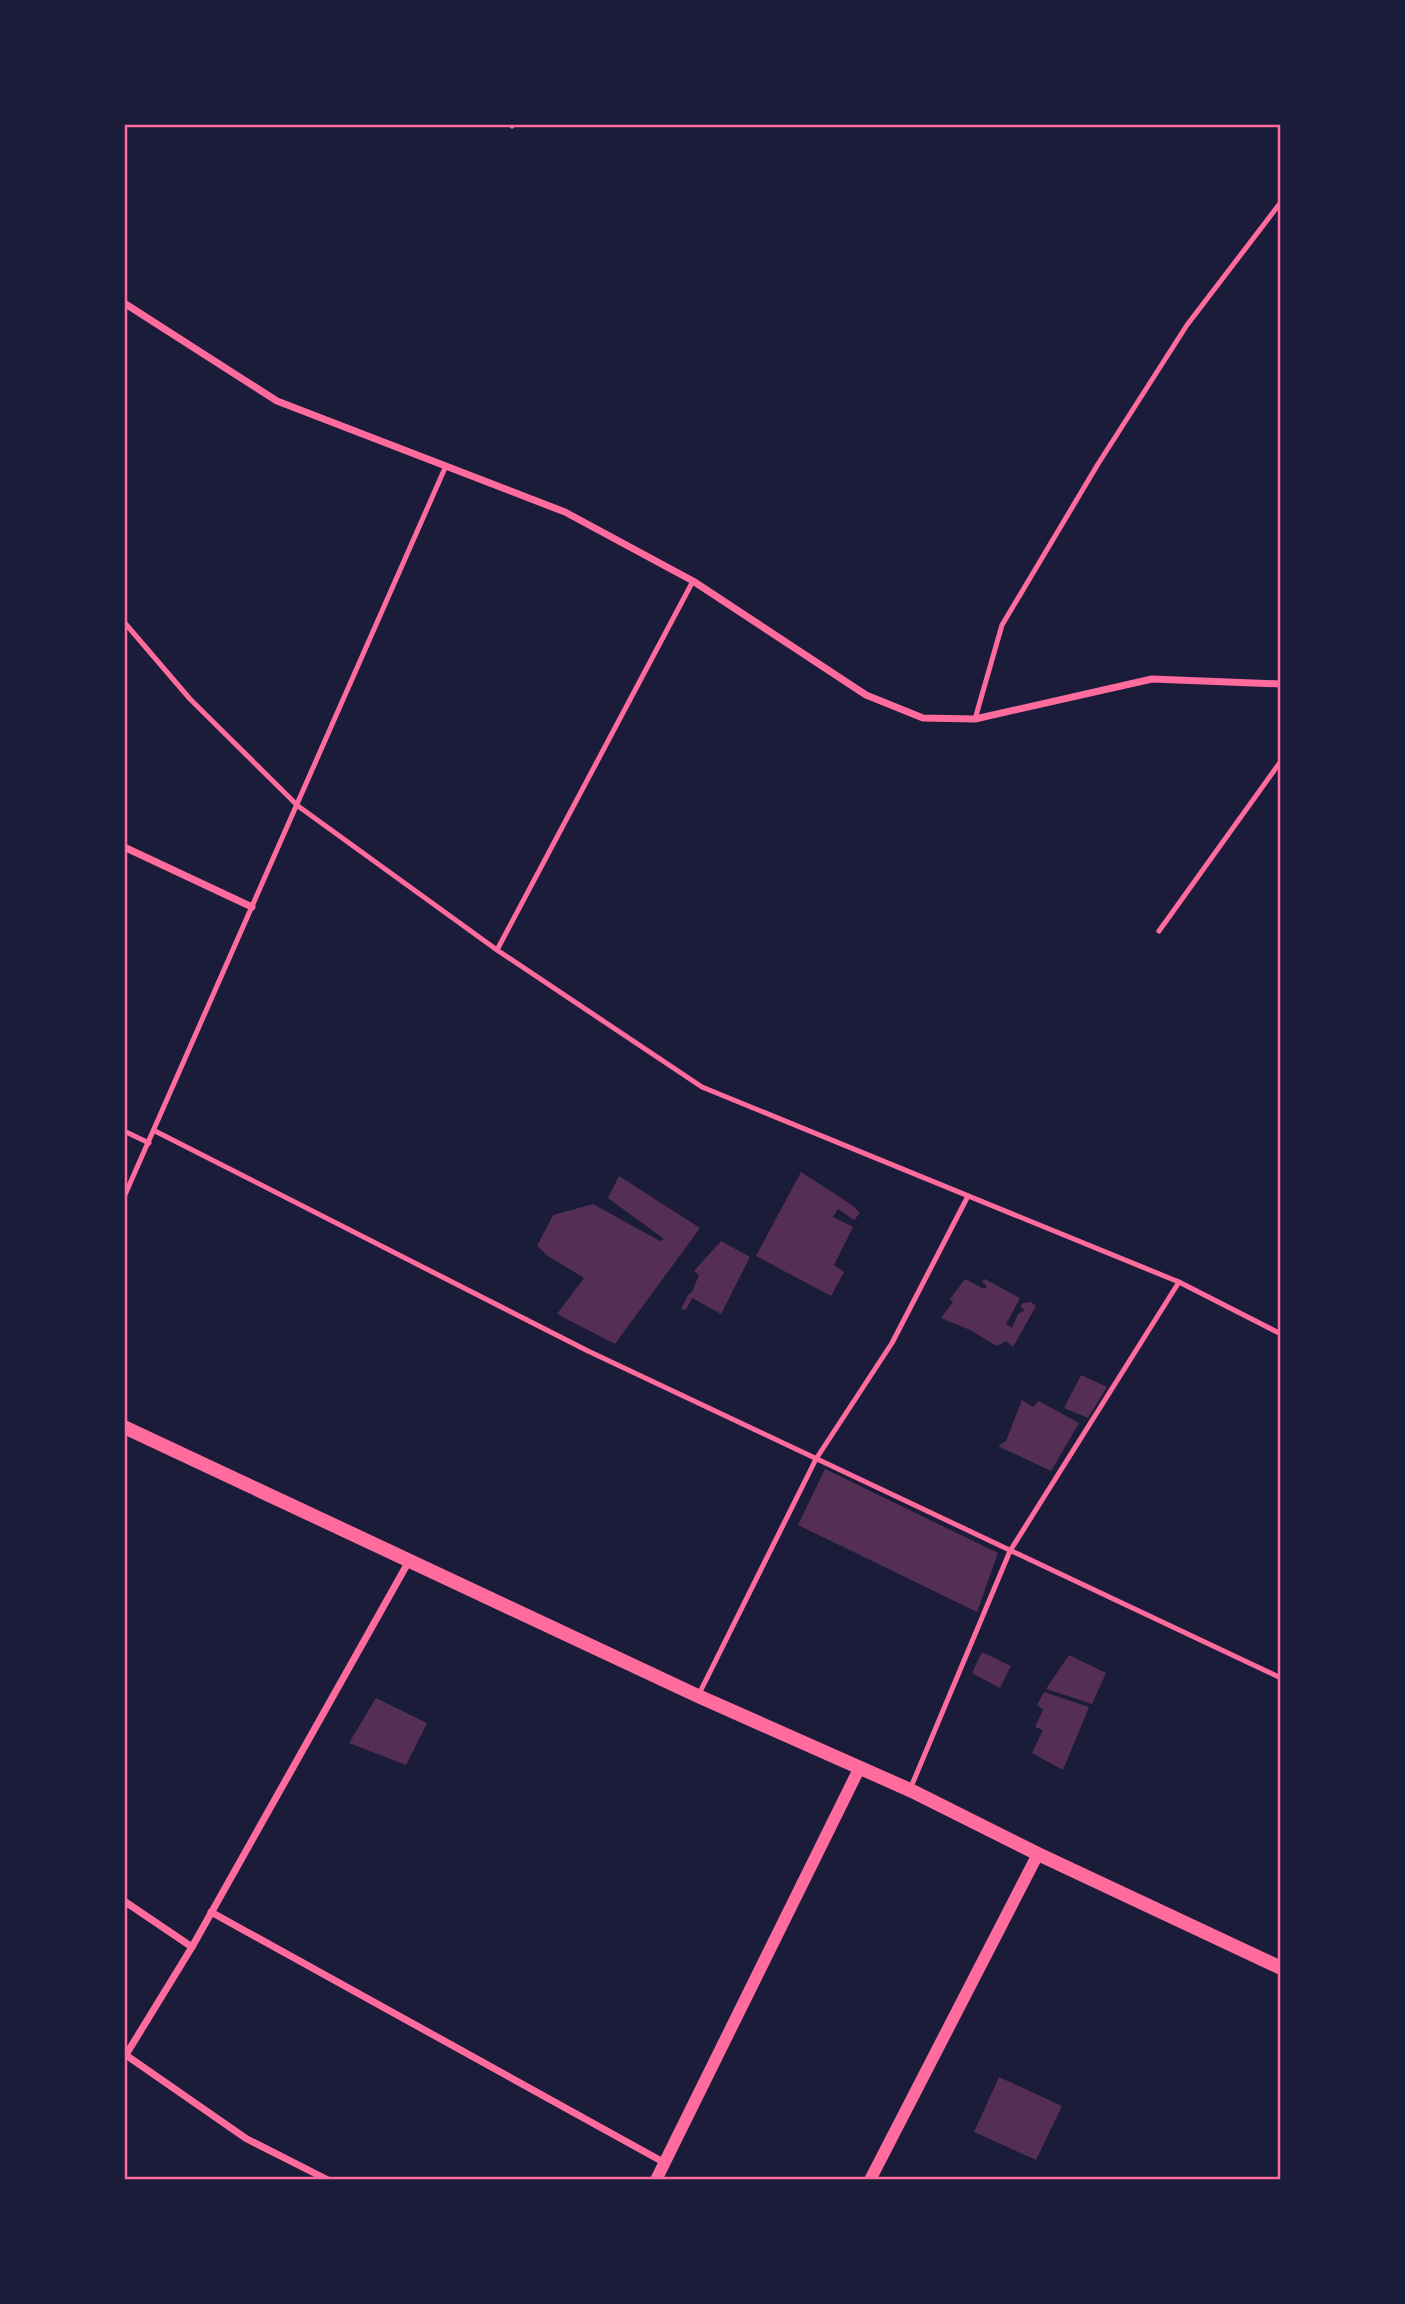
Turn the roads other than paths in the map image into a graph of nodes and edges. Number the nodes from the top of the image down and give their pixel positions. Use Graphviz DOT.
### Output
graph roads {
  1 [pos="1281,202"];
  2 [pos="124,303"];
  3 [pos="445,468"];
  4 [pos="693,581"];
  5 [pos="124,622"];
  6 [pos="1281,684"];
  7 [pos="975,719"];
  8 [pos="1281,761"];
  9 [pos="298,806"];
  10 [pos="124,847"];
  11 [pos="252,908"];
  12 [pos="1158,931"];
  13 [pos="497,950"];
  14 [pos="124,1131"];
  15 [pos="155,1131"];
  16 [pos="149,1143"];
  17 [pos="968,1196"];
  18 [pos="124,1197"];
  19 [pos="1179,1282"];
  20 [pos="1281,1335"];
  21 [pos="124,1427"];
  22 [pos="816,1459"];
  23 [pos="1010,1551"];
  24 [pos="409,1560"];
  25 [pos="1281,1678"];
  26 [pos="698,1696"];
  27 [pos="859,1769"];
  28 [pos="910,1790"];
  29 [pos="1038,1854"];
  30 [pos="124,1902"];
  31 [pos="211,1912"];
  32 [pos="192,1947"];
  33 [pos="1281,1968"];
  34 [pos="125,2057"];
  35 [pos="665,2164"];
  36 [pos="328,2180"];
  37 [pos="656,2180"];
  38 [pos="870,2180"];
  1 -- 7 [label="lane"];
  2 -- 3 [label="street"];
  3 -- 4 [label="street"];
  3 -- 9 [label="lane"];
  4 -- 7 [label="street"];
  4 -- 13 [label="lane"];
  5 -- 9 [label="lane"];
  6 -- 7 [label="street"];
  8 -- 12 [label="lane"];
  9 -- 11 [label="lane"];
  9 -- 13 [label="lane"];
  10 -- 11 [label="street"];
  11 -- 15 [label="lane"];
  13 -- 17 [label="lane"];
  14 -- 16 [label="lane"];
  15 -- 16 [label="lane"];
  15 -- 22 [label="lane"];
  16 -- 18 [label="lane"];
  17 -- 19 [label="lane"];
  17 -- 22 [label="lane"];
  19 -- 20 [label="lane"];
  19 -- 23 [label="lane"];
  21 -- 24 [label="main road"];
  22 -- 23 [label="lane"];
  22 -- 26 [label="lane"];
  23 -- 25 [label="lane"];
  23 -- 28 [label="lane"];
  24 -- 26 [label="main road"];
  24 -- 31 [label="street"];
  26 -- 27 [label="main road"];
  27 -- 28 [label="main road"];
  27 -- 35 [label="street"];
  28 -- 29 [label="main road"];
  29 -- 33 [label="main road"];
  29 -- 38 [label="street"];
  30 -- 32 [label="street"];
  31 -- 32 [label="street"];
  31 -- 35 [label="street"];
  32 -- 34 [label="street"];
  34 -- 36 [label="street"];
  35 -- 37 [label="street"];
}
